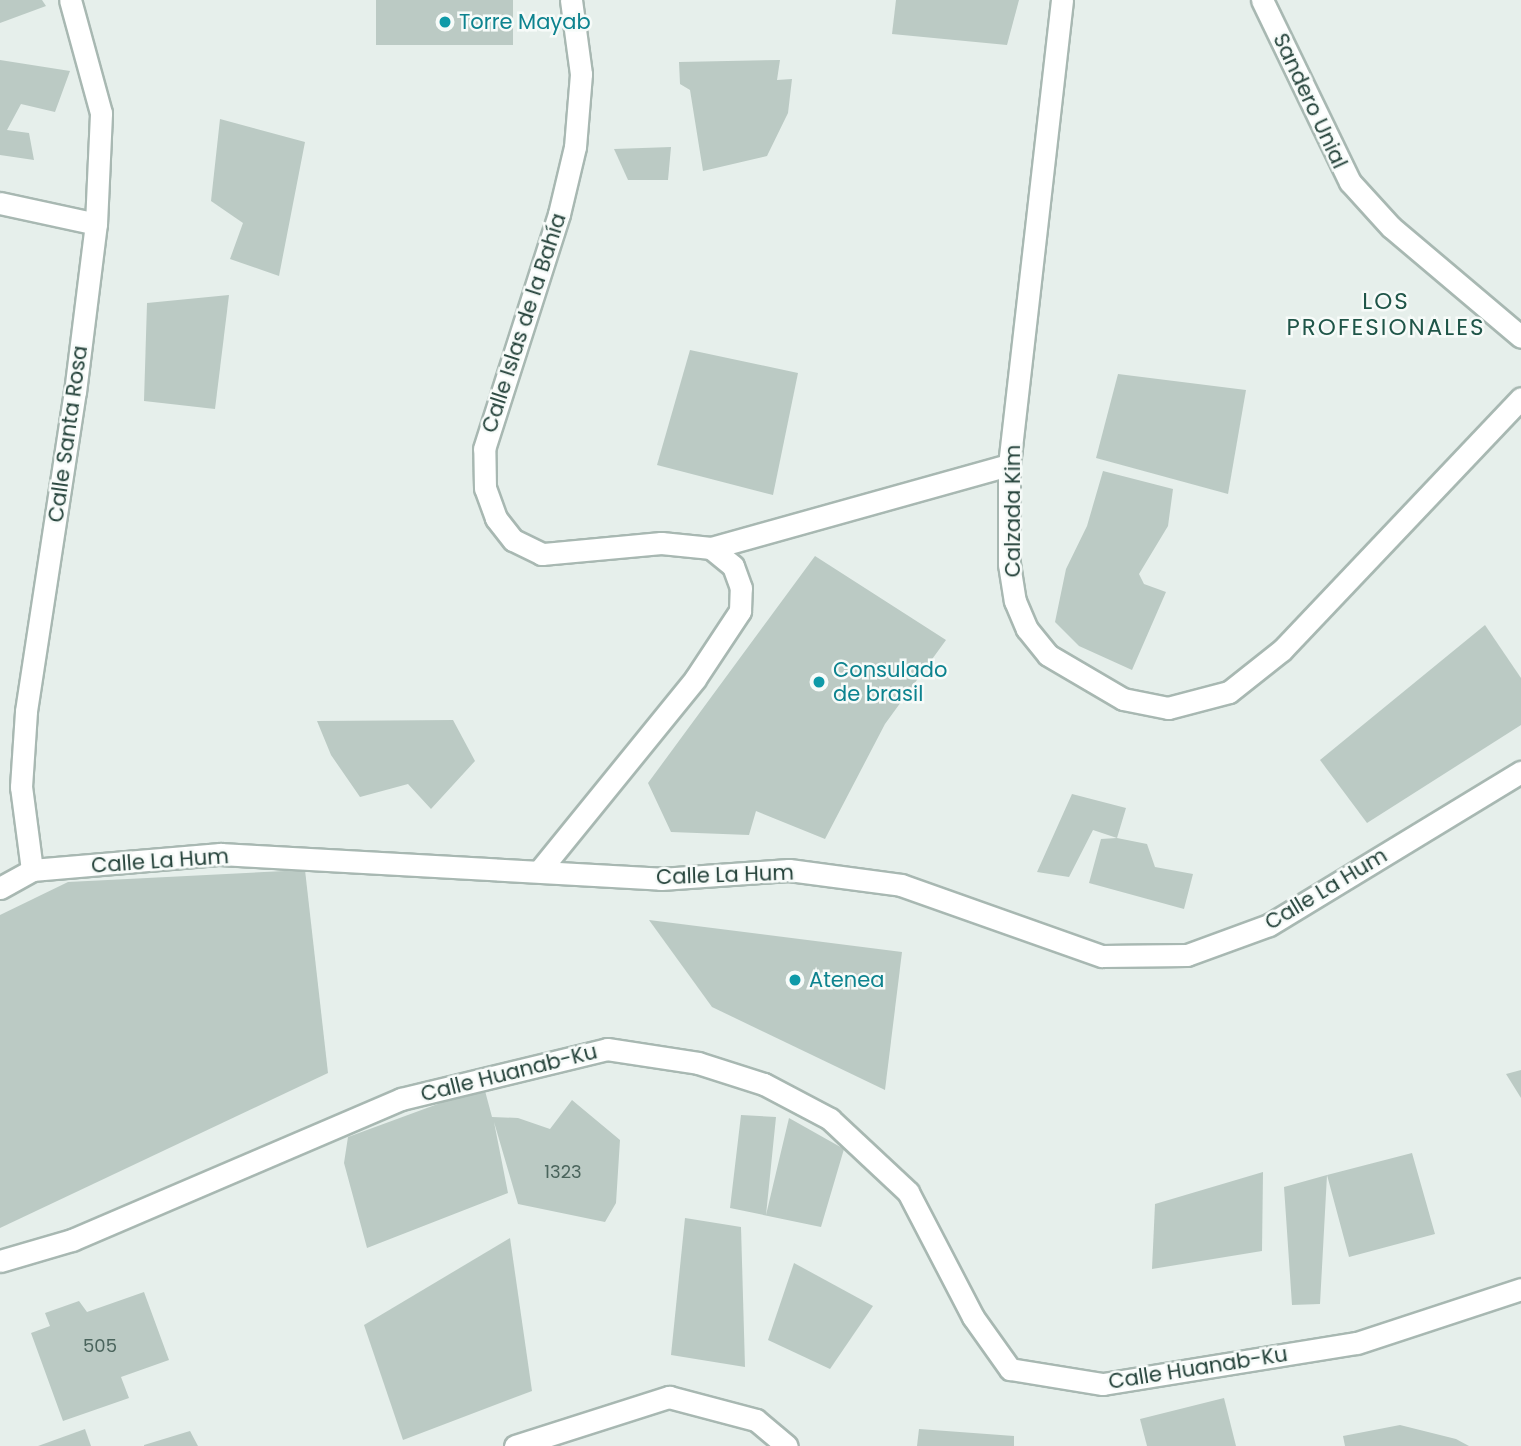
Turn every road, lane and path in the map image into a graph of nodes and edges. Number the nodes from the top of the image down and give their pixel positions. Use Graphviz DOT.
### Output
graph roads {
  1 [pos="70,0"];
  2 [pos="570,0"];
  3 [pos="1062,0"];
  4 [pos="1262,0"];
  5 [pos="0,203"];
  6 [pos="96,224"];
  7 [pos="1521,337"];
  8 [pos="1521,398"];
  9 [pos="1009,465"];
  10 [pos="711,548"];
  11 [pos="1521,772"];
  12 [pos="32,870"];
  13 [pos="540,870"];
  14 [pos="0,888"];
  15 [pos="0,1261"];
  16 [pos="1521,1289"];
  17 [pos="515,1446"];
  18 [pos="787,1446"];
  1 -- 6 [label="street, Calle Santa Rosa"];
  2 -- 10 [label="street, Calle Islas de la Bahía"];
  3 -- 9 [label="street, Calzada Kim"];
  4 -- 7 [label="street, Sandero Unial"];
  5 -- 6 [label="street"];
  6 -- 12 [label="street, Calle Santa Rosa"];
  8 -- 9 [label="street, Calzada Kim"];
  9 -- 10 [label="street"];
  10 -- 13 [label="street"];
  11 -- 13 [label="street, Calle La Hum"];
  12 -- 13 [label="street, Calle La Hum"];
  12 -- 14 [label="street, Calle La Hum"];
  15 -- 16 [label="street, Calle Huanab-Ku"];
  17 -- 18 [label="street"];
}
